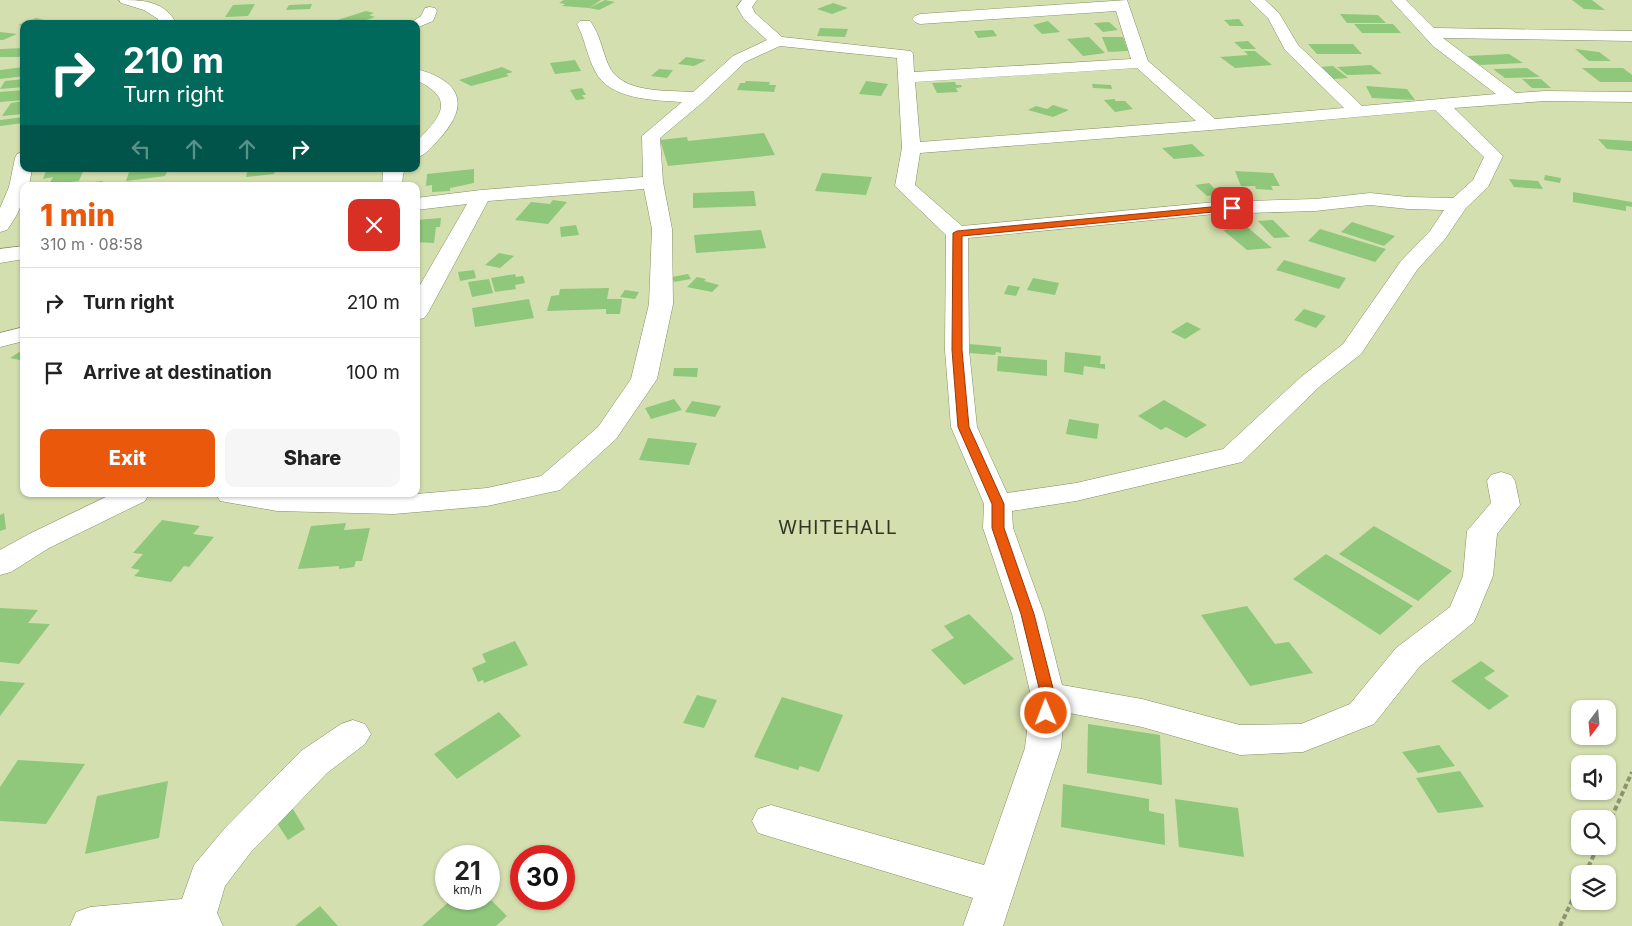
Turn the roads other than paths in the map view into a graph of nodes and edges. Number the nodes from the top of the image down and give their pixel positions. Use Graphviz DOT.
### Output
graph roads {
  1 [pos="126,0"];
  2 [pos="750,0"];
  3 [pos="1256,0"];
  4 [pos="1398,0"];
  5 [pos="935,3"];
  6 [pos="1120,3"];
  7 [pos="430,10"];
  8 [pos="920,19"];
  9 [pos="167,20"];
  10 [pos="420,22"];
  11 [pos="585,24"];
  12 [pos="1429,33"];
  13 [pos="1632,36"];
  14 [pos="778,41"];
  15 [pos="1142,63"];
  16 [pos="906,66"];
  17 [pos="420,76"];
  18 [pos="1632,97"];
  19 [pos="697,98"];
  20 [pos="1512,98"];
  21 [pos="1440,105"];
  22 [pos="1358,112"];
  23 [pos="1211,125"];
  24 [pos="420,148"];
  25 [pos="911,148"];
  26 [pos="22,172"];
  27 [pos="653,182"];
  28 [pos="481,196"];
  29 [pos="420,204"];
  30 [pos="1458,204"];
  31 [pos="0,226"];
  32 [pos="957,233"];
  33 [pos="20,253"];
  34 [pos="0,256"];
  35 [pos="420,306"];
  36 [pos="20,335"];
  37 [pos="0,340"];
  38 [pos="1501,481"];
  39 [pos="130,497"];
  40 [pos="250,497"];
  41 [pos="998,504"];
  42 [pos="0,564"];
  43 [pos="1048,696"];
  44 [pos="353,734"];
  45 [pos="771,821"];
  46 [pos="996,887"];
  47 [pos="200,921"];
  48 [pos="90,926"];
  49 [pos="983,926"];
  1 -- 9 [label="street"];
  2 -- 14 [label="street"];
  3 -- 22 [label="street"];
  4 -- 12 [label="street"];
  5 -- 8 [label="street"];
  6 -- 8 [label="street"];
  6 -- 15 [label="street"];
  7 -- 10 [label="street"];
  8 -- 16 [label="street"];
  11 -- 19 [label="street"];
  12 -- 13 [label="street"];
  12 -- 20 [label="street"];
  14 -- 16 [label="street"];
  14 -- 19 [label="street"];
  15 -- 16 [label="street"];
  15 -- 23 [label="street"];
  16 -- 25 [label="street"];
  17 -- 24 [label="street"];
  18 -- 20 [label="street"];
  19 -- 27 [label="street"];
  20 -- 21 [label="street"];
  21 -- 22 [label="street"];
  21 -- 30 [label="street"];
  22 -- 23 [label="street"];
  23 -- 25 [label="street"];
  25 -- 32 [label="street"];
  26 -- 31 [label="street"];
  27 -- 28 [label="street"];
  27 -- 40 [label="street"];
  28 -- 29 [label="street"];
  28 -- 35 [label="street"];
  30 -- 32 [label="street"];
  30 -- 41 [label="street"];
  32 -- 41 [label="street"];
  33 -- 34 [label="street"];
  36 -- 37 [label="street"];
  38 -- 43 [label="street"];
  39 -- 42 [label="street"];
  41 -- 43 [label="street"];
  43 -- 46 [label="street"];
  44 -- 47 [label="street"];
  45 -- 46 [label="street"];
  46 -- 49 [label="street"];
  47 -- 48 [label="street"];
}
